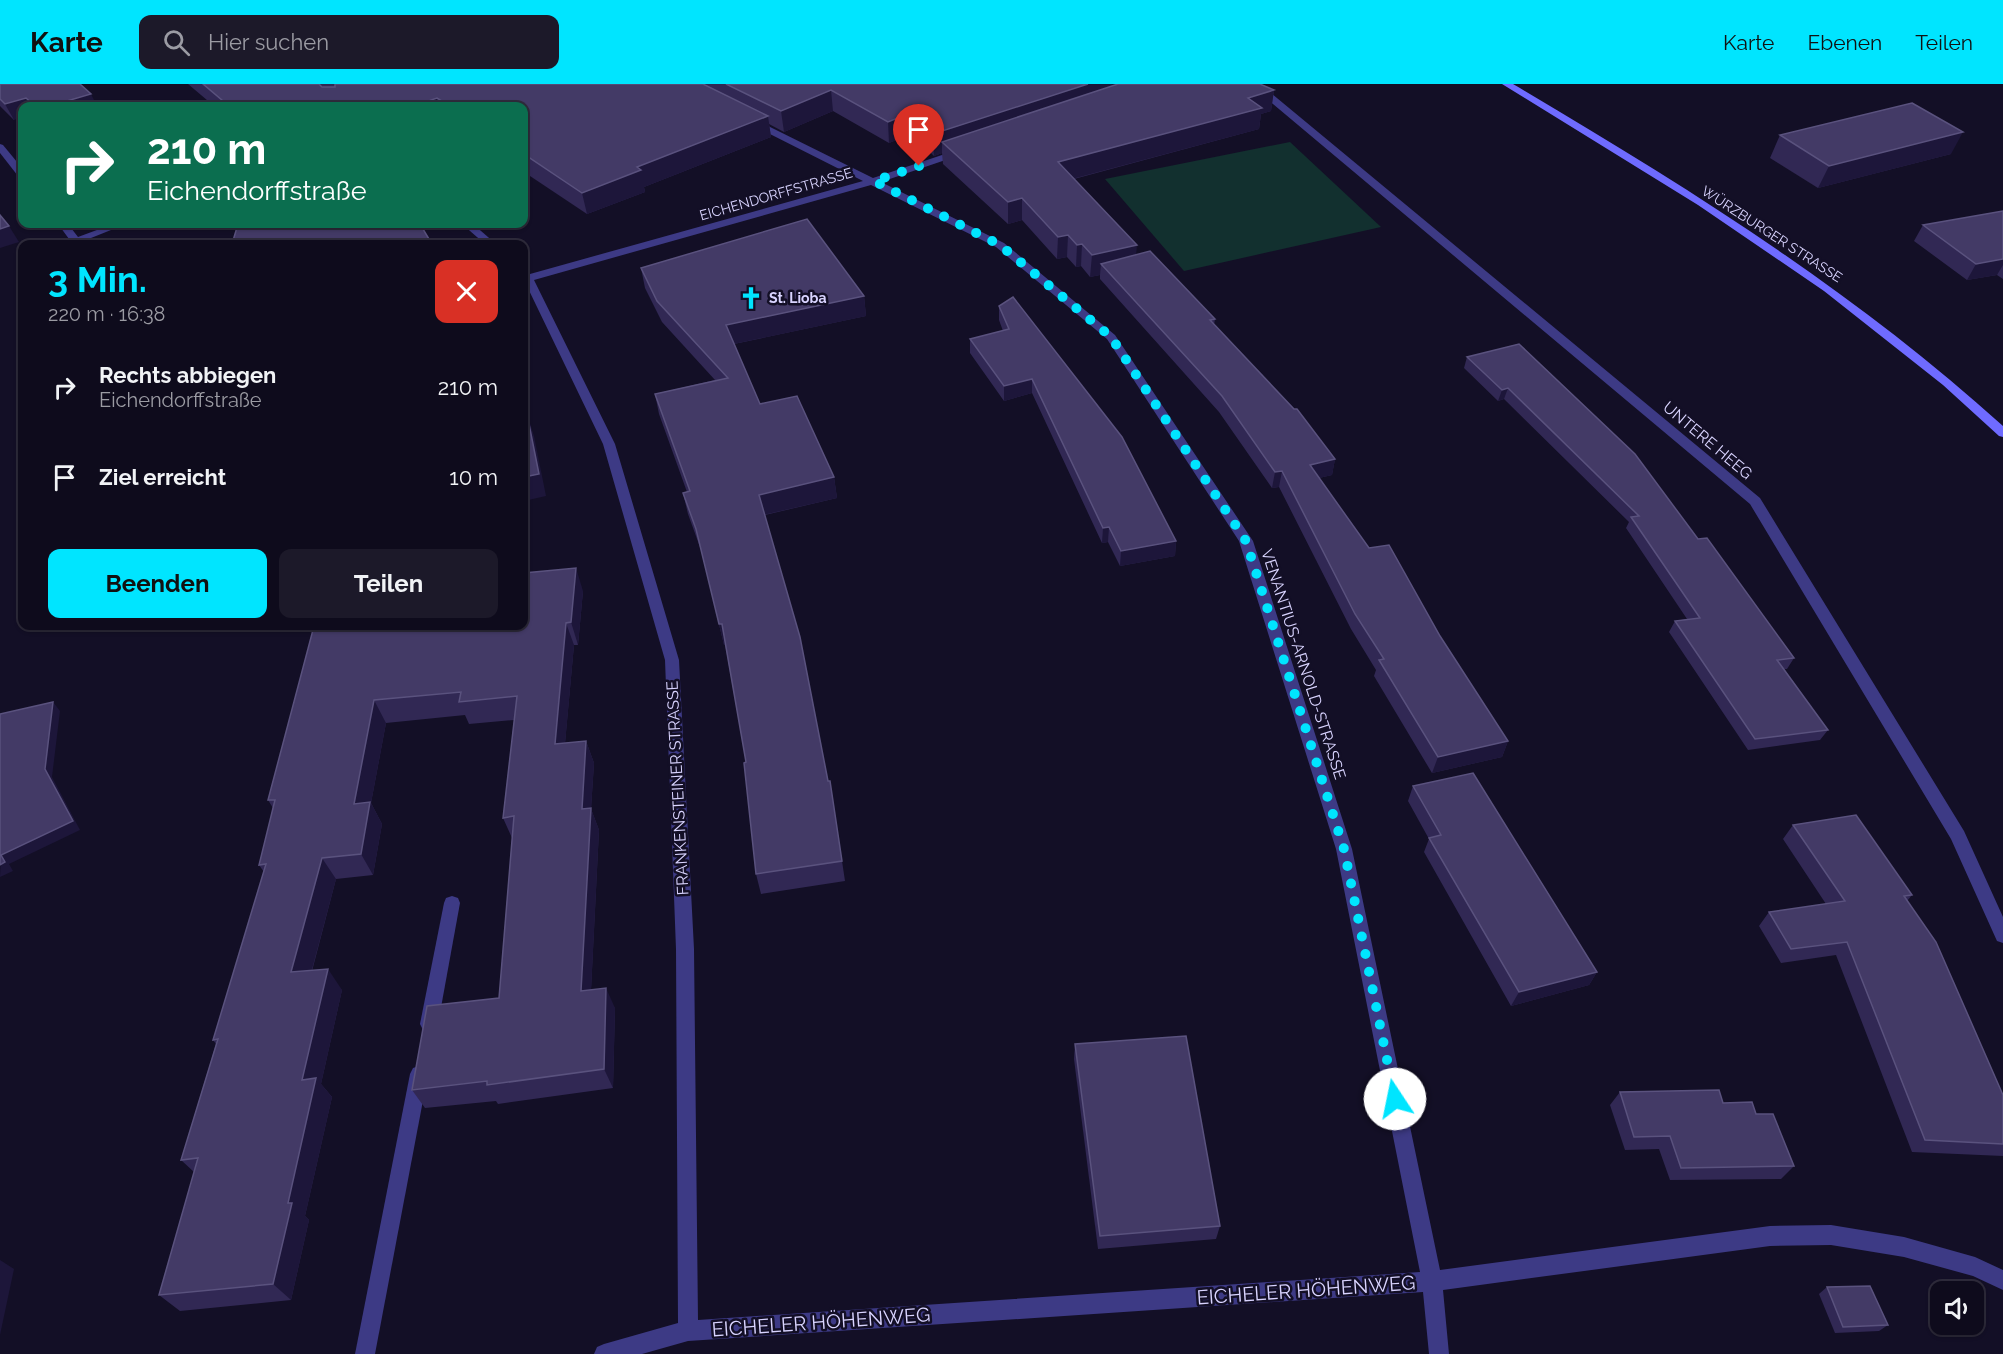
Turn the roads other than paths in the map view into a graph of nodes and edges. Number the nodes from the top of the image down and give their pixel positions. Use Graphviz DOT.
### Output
graph roads {
  1 [pos="1254,84"];
  2 [pos="1507,84"];
  3 [pos="748,120"];
  4 [pos="0,147"];
  5 [pos="975,147"];
  6 [pos="18,169"];
  7 [pos="874,181"];
  8 [pos="66,228"];
  9 [pos="111,228"];
  10 [pos="472,228"];
  11 [pos="75,240"];
  12 [pos="82,240"];
  13 [pos="486,240"];
  14 [pos="528,275"];
  15 [pos="528,280"];
  16 [pos="2003,433"];
  17 [pos="452,903"];
  18 [pos="2003,936"];
  19 [pos="2003,1280"];
  20 [pos="1432,1281"];
  21 [pos="688,1331"];
  22 [pos="365,1354"];
  23 [pos="604,1354"];
  24 [pos="1439,1354"];
  1 -- 18 [label="street, UNTERE HEEG"];
  2 -- 16 [label="main road, WÜRZBURGER STRASSE"];
  3 -- 7 [label="street, VENANTIUS-ARNOLD-STRASSE"];
  4 -- 6 [label="street"];
  5 -- 7 [label="street, EICHENDORFFSTRASSE"];
  7 -- 14 [label="street, EICHENDORFFSTRASSE"];
  7 -- 20 [label="street, VENANTIUS-ARNOLD-STRASSE"];
  8 -- 11 [label="street"];
  9 -- 12 [label="street"];
  10 -- 13 [label="street"];
  15 -- 21 [label="street, FRANKENSTEINER STRASSE"];
  17 -- 22 [label="street"];
  19 -- 20 [label="street, EICHELER HÖHENWEG"];
  20 -- 21 [label="street, EICHELER HÖHENWEG"];
  20 -- 24 [label="street, VENANTIUS-ARNOLD-STRASSE"];
  21 -- 23 [label="street, EICHELER HÖHENWEG"];
}
